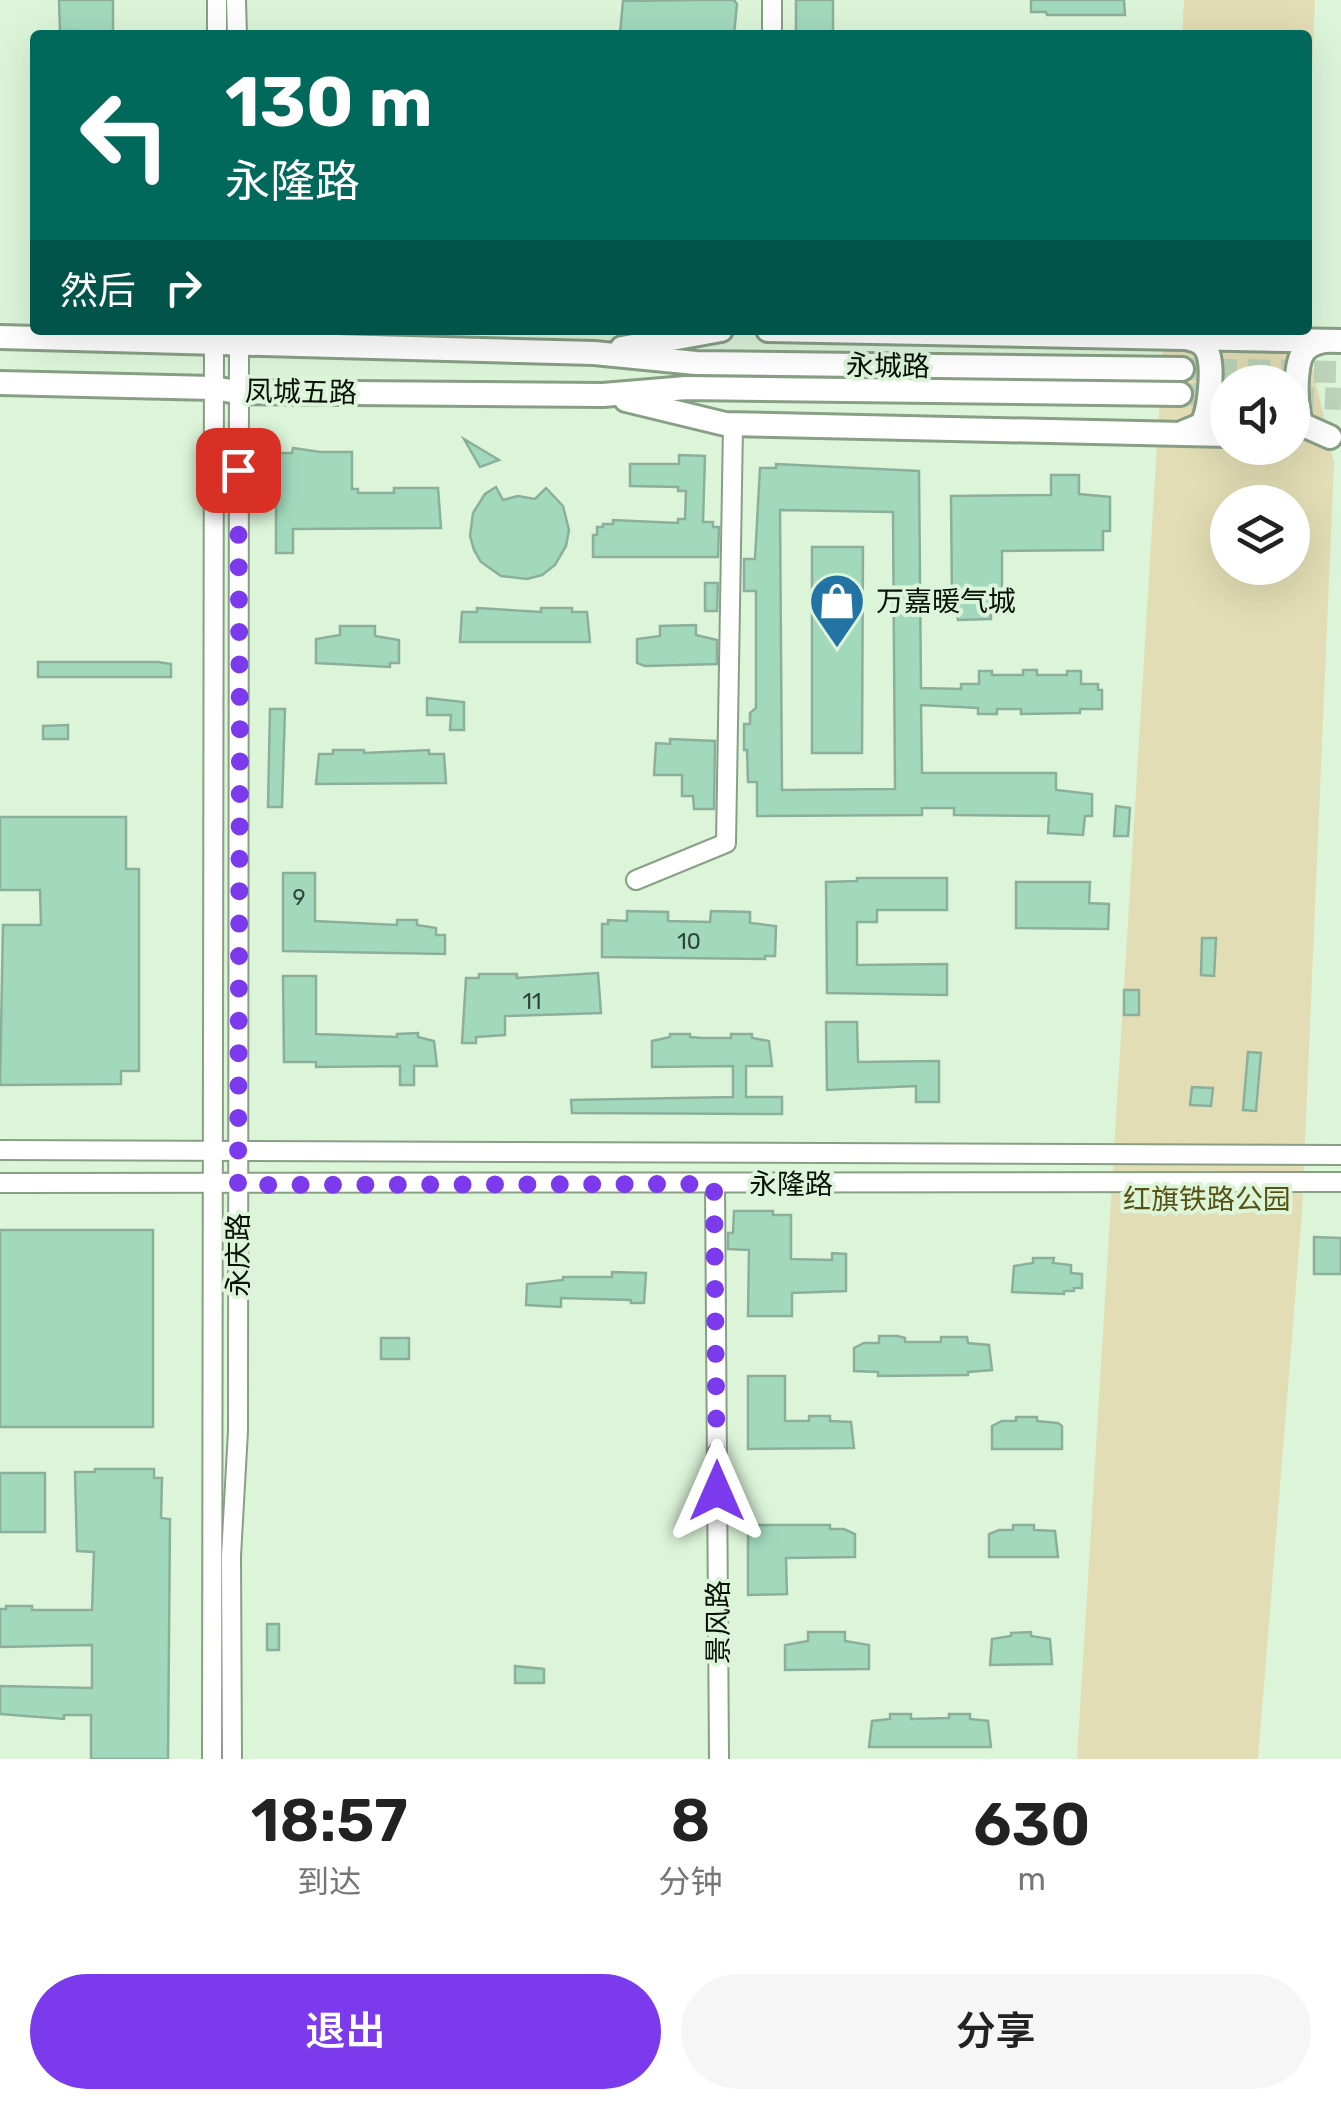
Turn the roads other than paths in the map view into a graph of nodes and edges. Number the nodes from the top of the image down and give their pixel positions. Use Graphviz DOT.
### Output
graph roads {
  1 [pos="218,0"];
  2 [pos="236,0"];
  3 [pos="772,0"];
  4 [pos="217,30"];
  5 [pos="238,30"];
  6 [pos="772,30"];
  7 [pos="693,335"];
  8 [pos="1029,335"];
  9 [pos="214,336"];
  10 [pos="239,336"];
  11 [pos="0,337"];
  12 [pos="1186,338"];
  13 [pos="1334,341"];
  14 [pos="594,353"];
  15 [pos="1182,369"];
  16 [pos="0,383"];
  17 [pos="213,388"];
  18 [pos="237,392"];
  19 [pos="1180,394"];
  20 [pos="603,395"];
  21 [pos="733,428"];
  22 [pos="1176,434"];
  23 [pos="1210,434"];
  24 [pos="1310,436"];
  25 [pos="1336,437"];
  26 [pos="636,880"];
  27 [pos="0,1150"];
  28 [pos="213,1152"];
  29 [pos="237,1152"];
  30 [pos="1341,1155"];
  31 [pos="1341,1182"];
  32 [pos="0,1183"];
  33 [pos="714,1184"];
  34 [pos="213,1185"];
  35 [pos="238,1185"];
  36 [pos="212,1759"];
  37 [pos="232,1759"];
  38 [pos="719,1759"];
  1 -- 4 [label="street"];
  2 -- 5 [label="street"];
  3 -- 6 [label="street"];
  7 -- 14 [label="main road"];
  8 -- 12 [label="main road"];
  9 -- 10 [label="main road, 凤城五路"];
  9 -- 11 [label="main road, 凤城五路"];
  9 -- 17 [label="street, 永庆路"];
  10 -- 14 [label="main road, 凤城五路"];
  10 -- 18 [label="street, 永庆路"];
  12 -- 13 [label="main road"];
  12 -- 22 [label="main road"];
  13 -- 25 [label="main road"];
  14 -- 15 [label="main road, 永城路"];
  16 -- 17 [label="main road, 凤城五路"];
  17 -- 18 [label="main road, 凤城五路"];
  17 -- 28 [label="street, 永庆路"];
  18 -- 20 [label="main road, 凤城五路"];
  18 -- 29 [label="street, 永庆路"];
  19 -- 20 [label="main road, 永城路"];
  20 -- 22 [label="main road"];
  21 -- 26 [label="street"];
  22 -- 23 [label="main road"];
  24 -- 25 [label="main road"];
  27 -- 28 [label="street, 永隆路"];
  28 -- 29 [label="street, 永隆路"];
  28 -- 34 [label="street, 永庆路"];
  29 -- 30 [label="street, 永隆路"];
  29 -- 35 [label="street, 永庆路"];
  31 -- 33 [label="street, 永隆路"];
  32 -- 34 [label="street, 永隆路"];
  33 -- 35 [label="street, 永隆路"];
  33 -- 38 [label="street, 景风路"];
  34 -- 35 [label="street, 永隆路"];
  34 -- 36 [label="street, 永庆路"];
  35 -- 37 [label="street, 永庆路"];
}
